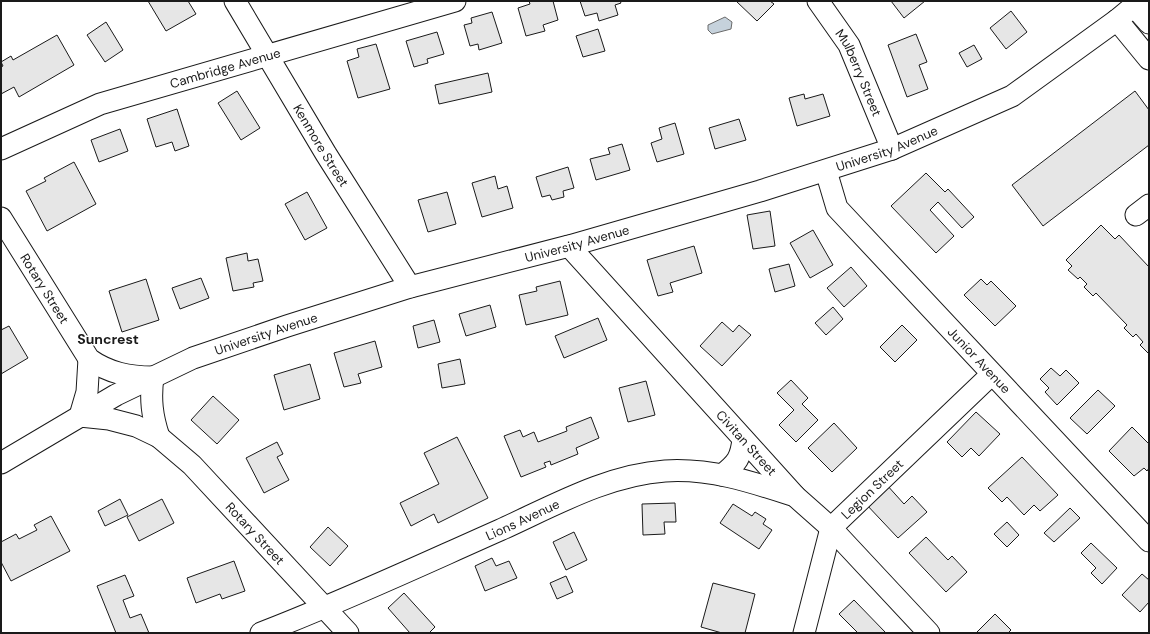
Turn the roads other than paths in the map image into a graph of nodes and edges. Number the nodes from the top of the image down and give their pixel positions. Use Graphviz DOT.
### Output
graph roads {
  1 [pos="235,1"];
  2 [pos="455,1"];
  3 [pos="818,1"];
  4 [pos="1137,3"];
  5 [pos="1118,20"];
  6 [pos="1149,22"];
  7 [pos="268,55"];
  8 [pos="1149,59"];
  9 [pos="892,149"];
  10 [pos="1,150"];
  11 [pos="826,171"];
  12 [pos="1,218"];
  13 [pos="569,246"];
  14 [pos="410,287"];
  15 [pos="89,359"];
  16 [pos="991,375"];
  17 [pos="152,377"];
  18 [pos="80,416"];
  19 [pos="159,437"];
  20 [pos="743,439"];
  21 [pos="1,463"];
  22 [pos="722,474"];
  23 [pos="795,496"];
  24 [pos="831,528"];
  25 [pos="1149,541"];
  26 [pos="325,608"];
  27 [pos="261,633"];
  28 [pos="348,633"];
  29 [pos="804,633"];
  30 [pos="929,633"];
  1 -- 7 [label="street, Kenmore Street"];
  2 -- 7 [label="street, Cambridge Avenue"];
  3 -- 9 [label="street, Mulberry Street"];
  4 -- 5 [label="street, University Avenue"];
  4 -- 6 [label="street"];
  5 -- 8 [label="street"];
  5 -- 9 [label="street, University Avenue"];
  7 -- 10 [label="street, Cambridge Avenue"];
  7 -- 14 [label="street, Kenmore Street"];
  9 -- 11 [label="street, University Avenue"];
  11 -- 13 [label="street, University Avenue"];
  11 -- 16 [label="street, Junior Avenue"];
  12 -- 15 [label="street, Rotary Street"];
  13 -- 14 [label="street, University Avenue"];
  13 -- 20 [label="street, Civitan Street"];
  14 -- 17 [label="street, University Avenue"];
  15 -- 17 [label="street, Rotary Street"];
  15 -- 18 [label="street"];
  16 -- 24 [label="street, Legion Street"];
  16 -- 25 [label="street, Junior Avenue"];
  17 -- 18 [label="street, University Avenue"];
  17 -- 19 [label="street"];
  18 -- 19 [label="street, Rotary Street"];
  18 -- 21 [label="street, University Avenue"];
  19 -- 26 [label="street, Rotary Street"];
  20 -- 22 [label="street"];
  20 -- 23 [label="street, Civitan Street"];
  22 -- 23 [label="street, Lions Avenue"];
  22 -- 26 [label="street, Lions Avenue"];
  23 -- 24 [label="street, Civitan Street"];
  24 -- 29 [label="street, Legion Street"];
  24 -- 30 [label="street, Civitan Street"];
  26 -- 27 [label="street, Lions Avenue"];
  26 -- 28 [label="street, Rotary Street"];
}
